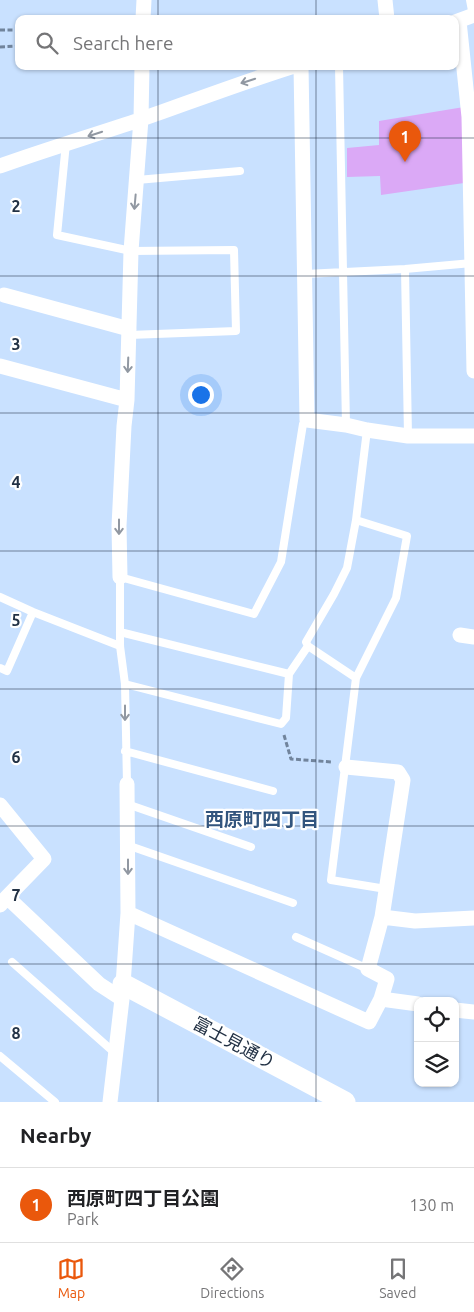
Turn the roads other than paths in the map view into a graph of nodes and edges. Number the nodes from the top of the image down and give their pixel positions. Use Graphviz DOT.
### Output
graph roads {
  1 [pos="144,0"];
  2 [pos="385,0"];
  3 [pos="470,0"];
  4 [pos="143,15"];
  5 [pos="387,15"];
  6 [pos="465,19"];
  7 [pos="142,70"];
  8 [pos="281,70"];
  9 [pos="301,70"];
  10 [pos="339,70"];
  11 [pos="472,117"];
  12 [pos="141,119"];
  13 [pos="66,143"];
  14 [pos="0,166"];
  15 [pos="240,172"];
  16 [pos="137,180"];
  17 [pos="131,251"];
  18 [pos="472,263"];
  19 [pos="405,269"];
  20 [pos="343,272"];
  21 [pos="305,274"];
  22 [pos="4,295"];
  23 [pos="129,332"];
  24 [pos="0,366"];
  25 [pos="474,371"];
  26 [pos="127,400"];
  27 [pos="308,420"];
  28 [pos="346,425"];
  29 [pos="368,430"];
  30 [pos="408,436"];
  31 [pos="474,436"];
  32 [pos="356,520"];
  33 [pos="120,577"];
  34 [pos="0,597"];
  35 [pos="33,612"];
  36 [pos="120,632"];
  37 [pos="120,646"];
  38 [pos="308,646"];
  39 [pos="0,668"];
  40 [pos="289,674"];
  41 [pos="356,678"];
  42 [pos="125,684"];
  43 [pos="126,751"];
  44 [pos="346,765"];
  45 [pos="127,784"];
  46 [pos="273,791"];
  47 [pos="127,804"];
  48 [pos="0,805"];
  49 [pos="128,845"];
  50 [pos="251,848"];
  51 [pos="386,889"];
  52 [pos="4,901"];
  53 [pos="293,902"];
  54 [pos="128,913"];
  55 [pos="382,917"];
  56 [pos="474,918"];
  57 [pos="296,937"];
  58 [pos="12,962"];
  59 [pos="368,969"];
  60 [pos="123,991"];
  61 [pos="381,999"];
  62 [pos="414,1003"];
  63 [pos="459,1010"];
  64 [pos="474,1012"];
  65 [pos="116,1054"];
  66 [pos="0,1056"];
  67 [pos="54,1102"];
  68 [pos="110,1102"];
  69 [pos="345,1102"];
  1 -- 4 [label="street"];
  2 -- 5 [label="street"];
  3 -- 6 [label="lane"];
  6 -- 11 [label="street"];
  7 -- 12 [label="street"];
  8 -- 12 [label="street, one-way"];
  9 -- 21 [label="street"];
  10 -- 20 [label="lane"];
  11 -- 18 [label="street"];
  12 -- 13 [label="street, one-way"];
  12 -- 16 [label="street"];
  13 -- 14 [label="street"];
  13 -- 17 [label="lane"];
  15 -- 16 [label="lane"];
  16 -- 17 [label="street, one-way"];
  17 -- 23 [label="street"];
  17 -- 23 [label="lane"];
  18 -- 19 [label="lane"];
  18 -- 25 [label="street"];
  19 -- 20 [label="lane"];
  19 -- 30 [label="lane"];
  20 -- 21 [label="lane"];
  20 -- 28 [label="lane"];
  21 -- 27 [label="street"];
  22 -- 23 [label="street"];
  23 -- 26 [label="street, one-way"];
  24 -- 26 [label="street"];
  26 -- 33 [label="street, one-way"];
  27 -- 28 [label="street"];
  27 -- 33 [label="lane"];
  28 -- 29 [label="street"];
  29 -- 30 [label="street"];
  29 -- 32 [label="lane"];
  30 -- 31 [label="street"];
  32 -- 38 [label="lane"];
  32 -- 41 [label="lane"];
  33 -- 36 [label="lane"];
  34 -- 35 [label="lane"];
  35 -- 37 [label="lane"];
  35 -- 39 [label="lane"];
  36 -- 37 [label="lane"];
  36 -- 40 [label="lane"];
  37 -- 42 [label="lane"];
  38 -- 40 [label="lane"];
  38 -- 41 [label="lane"];
  40 -- 42 [label="lane"];
  41 -- 44 [label="lane"];
  42 -- 43 [label="lane, one-way"];
  43 -- 45 [label="lane"];
  43 -- 46 [label="lane"];
  44 -- 51 [label="street"];
  44 -- 51 [label="lane"];
  45 -- 47 [label="street"];
  47 -- 49 [label="street"];
  47 -- 50 [label="lane"];
  48 -- 52 [label="street"];
  49 -- 53 [label="lane"];
  49 -- 54 [label="street, one-way"];
  51 -- 55 [label="street"];
  52 -- 60 [label="street"];
  54 -- 60 [label="street"];
  54 -- 61 [label="street"];
  55 -- 56 [label="street"];
  55 -- 59 [label="street"];
  57 -- 59 [label="lane"];
  58 -- 65 [label="lane"];
  59 -- 61 [label="street"];
  60 -- 65 [label="street"];
  60 -- 69 [label="street, 富士見通り"];
  61 -- 62 [label="street"];
  63 -- 64 [label="street"];
  65 -- 68 [label="street"];
  66 -- 67 [label="lane"];
}
